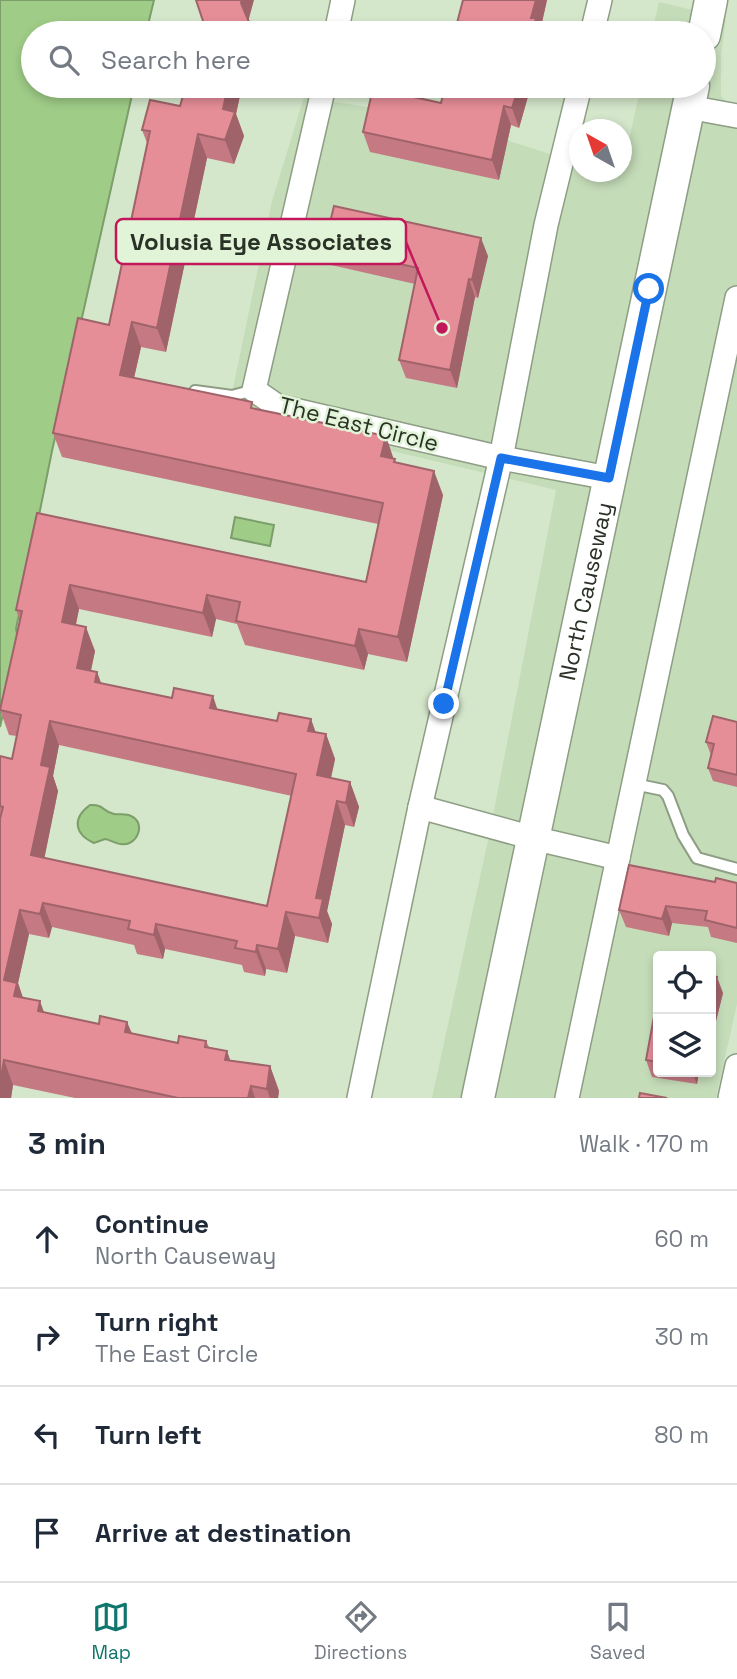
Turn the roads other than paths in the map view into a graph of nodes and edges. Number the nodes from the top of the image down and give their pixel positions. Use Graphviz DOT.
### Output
graph roads {
  1 [pos="343,0"];
  2 [pos="600,0"];
  3 [pos="711,0"];
  4 [pos="339,21"];
  5 [pos="595,21"];
  6 [pos="707,21"];
  7 [pos="321,98"];
  8 [pos="577,98"];
  9 [pos="690,98"];
  10 [pos="695,98"];
  11 [pos="737,116"];
  12 [pos="737,298"];
  13 [pos="181,390"];
  14 [pos="254,390"];
  15 [pos="501,458"];
  16 [pos="609,478"];
  17 [pos="634,784"];
  18 [pos="420,807"];
  19 [pos="533,838"];
  20 [pos="618,858"];
  21 [pos="737,869"];
  22 [pos="737,1066"];
  23 [pos="359,1098"];
  24 [pos="478,1098"];
  25 [pos="567,1098"];
  26 [pos="730,1098"];
  1 -- 4 [label="street"];
  2 -- 5 [label="street"];
  3 -- 6 [label="main road"];
  7 -- 14 [label="street, The East Circle"];
  8 -- 15 [label="street"];
  9 -- 16 [label="main road, North Causeway"];
  10 -- 11 [label="street"];
  12 -- 17 [label="street"];
  13 -- 14 [label="lane"];
  14 -- 15 [label="street, The East Circle"];
  15 -- 16 [label="street, The East Circle"];
  15 -- 18 [label="street"];
  16 -- 19 [label="main road, North Causeway"];
  17 -- 20 [label="street"];
  17 -- 21 [label="lane"];
  18 -- 19 [label="street"];
  18 -- 23 [label="street"];
  19 -- 20 [label="street"];
  19 -- 24 [label="main road, North Causeway"];
  20 -- 25 [label="street"];
  22 -- 26 [label="street"];
}
